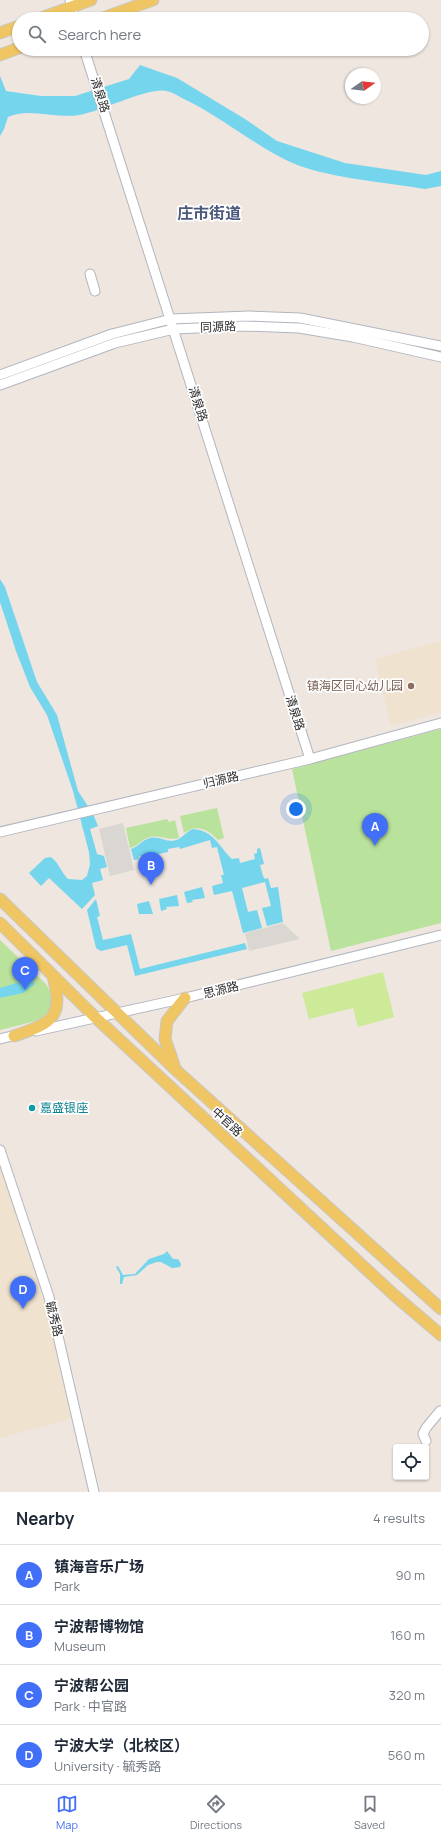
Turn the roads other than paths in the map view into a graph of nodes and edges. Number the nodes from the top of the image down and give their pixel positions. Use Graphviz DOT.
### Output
graph roads {
  1 [pos="91,0"];
  2 [pos="153,0"];
  3 [pos="70,3"];
  4 [pos="52,12"];
  5 [pos="120,12"];
  6 [pos="12,28"];
  7 [pos="1,32"];
  8 [pos="87,56"];
  9 [pos="90,274"];
  10 [pos="95,290"];
  11 [pos="171,319"];
  12 [pos="174,329"];
  13 [pos="441,346"];
  14 [pos="441,357"];
  15 [pos="0,375"];
  16 [pos="0,385"];
  17 [pos="441,723"];
  18 [pos="310,758"];
  19 [pos="0,832"];
  20 [pos="0,899"];
  21 [pos="0,923"];
  22 [pos="441,935"];
  23 [pos="53,975"];
  24 [pos="185,998"];
  25 [pos="117,1013"];
  26 [pos="95,1017"];
  27 [pos="14,1036"];
  28 [pos="0,1039"];
  29 [pos="178,1072"];
  30 [pos="0,1150"];
  31 [pos="441,1309"];
  32 [pos="441,1336"];
  33 [pos="440,1410"];
  34 [pos="426,1441"];
  35 [pos="94,1492"];
  1 -- 3 [label="main road"];
  2 -- 5 [label="main road"];
  3 -- 4 [label="main road"];
  6 -- 7 [label="main road"];
  8 -- 11 [label="street, 清泉路"];
  9 -- 10 [label="street"];
  11 -- 12 [label="street, 清泉路"];
  11 -- 13 [label="street, 同源路"];
  11 -- 15 [label="street, 同源路"];
  12 -- 14 [label="street, 同源路"];
  12 -- 16 [label="street, 同源路"];
  12 -- 18 [label="street, 清泉路"];
  17 -- 18 [label="street, 归源路"];
  18 -- 19 [label="street, 归源路"];
  20 -- 25 [label="main road, 中官路"];
  21 -- 23 [label="main road, 中官路"];
  22 -- 24 [label="street, 思源路"];
  23 -- 26 [label="main road, 中官路"];
  23 -- 27 [label="main road"];
  24 -- 25 [label="street, 思源路"];
  24 -- 29 [label="main road"];
  25 -- 26 [label="street, 思源路"];
  25 -- 29 [label="main road, 中官路"];
  26 -- 27 [label="street, 思源路"];
  26 -- 32 [label="main road, 中官路"];
  27 -- 28 [label="street, 思源路"];
  29 -- 31 [label="main road, 中官路"];
  30 -- 35 [label="street, 毓秀路"];
  33 -- 34 [label="street"];
}
